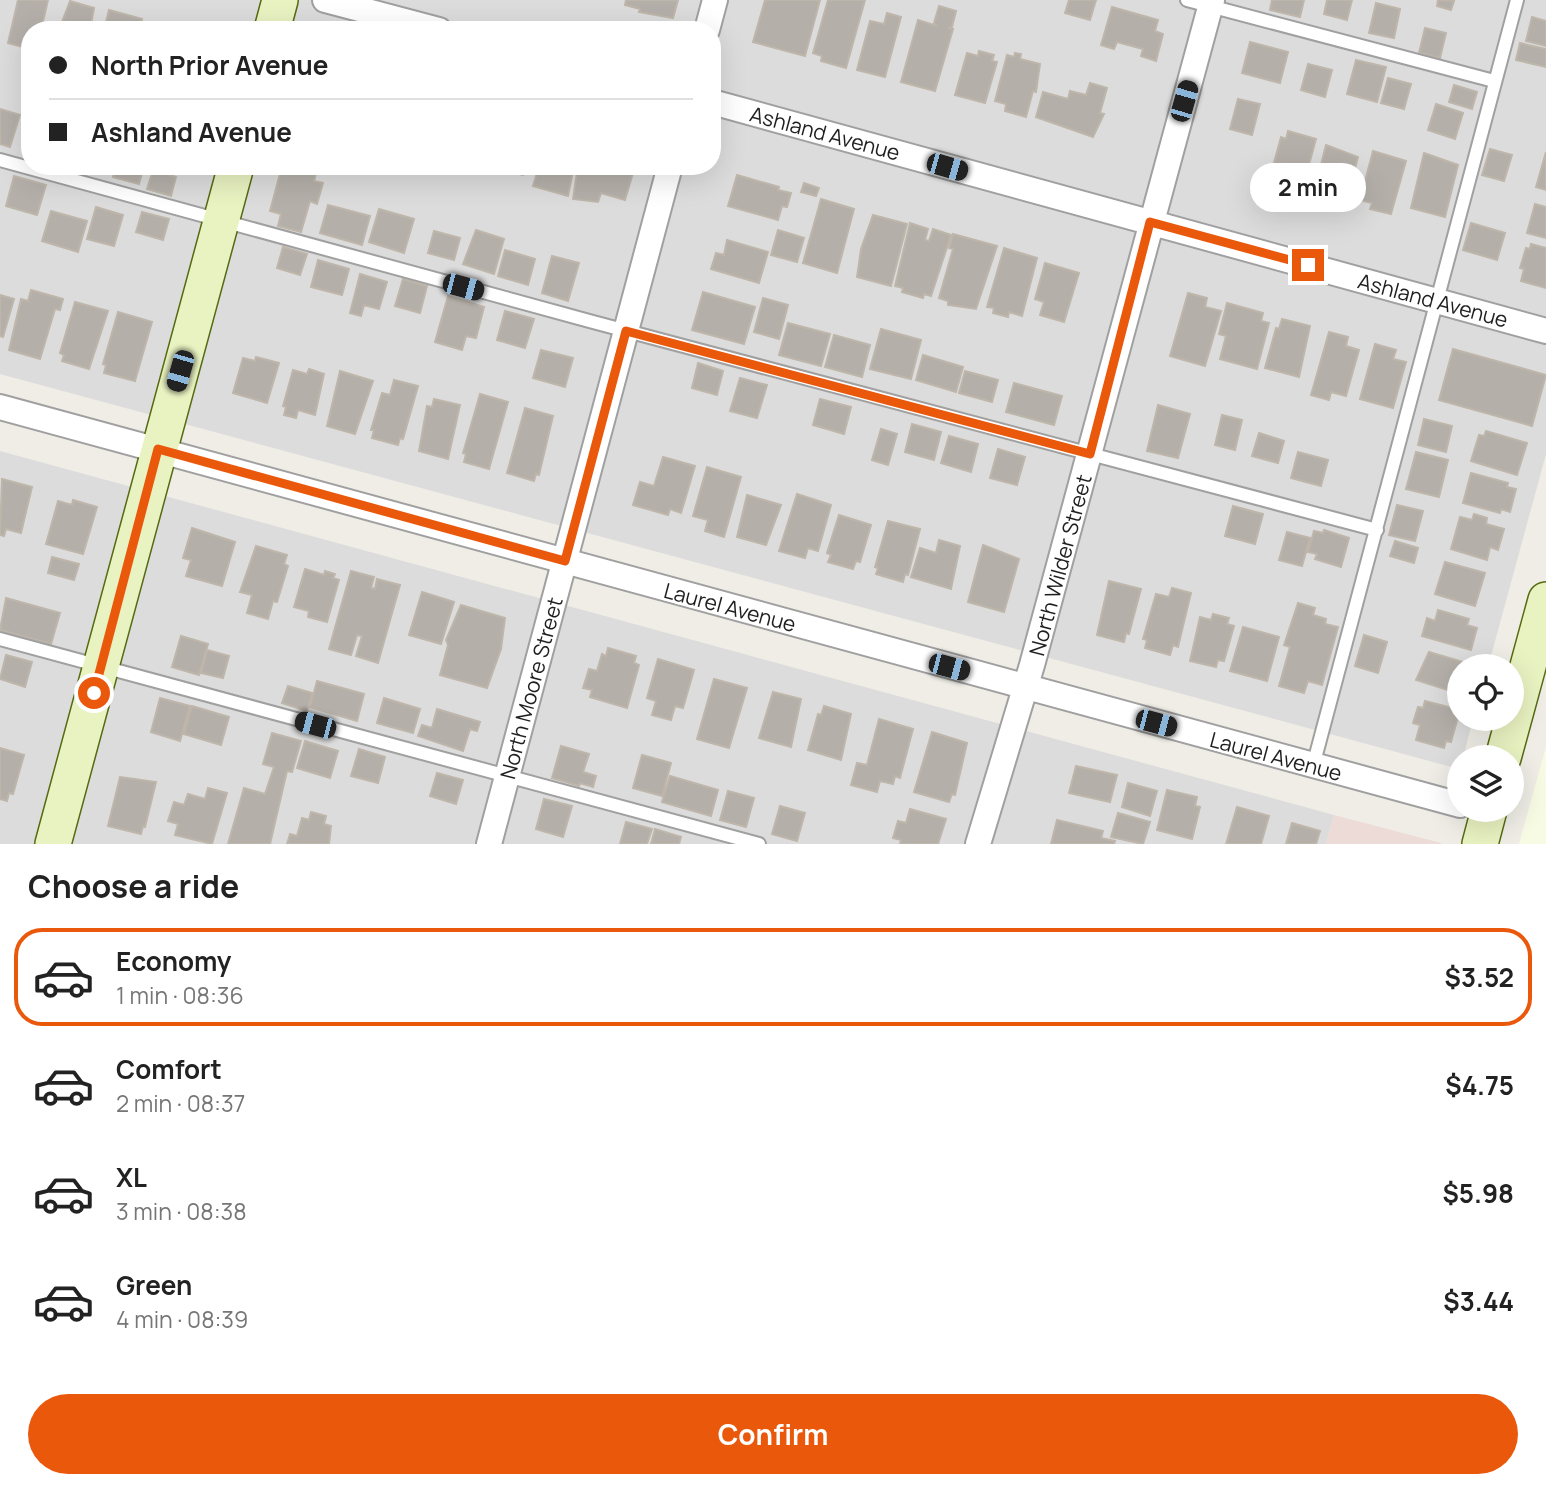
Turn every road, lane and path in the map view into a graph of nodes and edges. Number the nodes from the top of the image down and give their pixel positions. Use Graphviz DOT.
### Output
graph roads {
  1 [pos="280,0"];
  2 [pos="325,0"];
  3 [pos="715,0"];
  4 [pos="1517,0"];
  5 [pos="1203,2"];
  6 [pos="274,21"];
  7 [pos="405,21"];
  8 [pos="709,21"];
  9 [pos="1494,81"];
  10 [pos="721,104"];
  11 [pos="0,160"];
  12 [pos="21,166"];
  13 [pos="55,175"];
  14 [pos="234,175"];
  15 [pos="668,175"];
  16 [pos="222,221"];
  17 [pos="1150,222"];
  18 [pos="1439,301"];
  19 [pos="626,331"];
  20 [pos="1546,331"];
  21 [pos="0,407"];
  22 [pos="158,449"];
  23 [pos="1090,454"];
  24 [pos="1377,530"];
  25 [pos="565,561"];
  26 [pos="1546,600"];
  27 [pos="0,639"];
  28 [pos="101,667"];
  29 [pos="1025,688"];
  30 [pos="1507,745"];
  31 [pos="1313,766"];
  32 [pos="507,776"];
  33 [pos="1447,806"];
  34 [pos="52,844"];
  35 [pos="489,844"];
  36 [pos="759,844"];
  37 [pos="978,844"];
  1 -- 6 [label="street"];
  2 -- 7 [label="street"];
  3 -- 8 [label="street"];
  4 -- 9 [label="lane"];
  5 -- 9 [label="lane"];
  5 -- 17 [label="street, North Wilder Street"];
  9 -- 18 [label="lane"];
  10 -- 17 [label="street, Ashland Avenue"];
  11 -- 12 [label="lane"];
  13 -- 16 [label="lane"];
  14 -- 16 [label="street"];
  15 -- 19 [label="street, North Moore Street"];
  16 -- 19 [label="lane"];
  16 -- 22 [label="street"];
  17 -- 18 [label="street, Ashland Avenue"];
  17 -- 23 [label="street, North Wilder Street"];
  18 -- 20 [label="street, Ashland Avenue"];
  18 -- 24 [label="lane"];
  19 -- 23 [label="lane"];
  19 -- 25 [label="street, North Moore Street"];
  21 -- 22 [label="street, Laurel Avenue"];
  22 -- 25 [label="street, Laurel Avenue"];
  22 -- 28 [label="street"];
  23 -- 24 [label="lane"];
  23 -- 29 [label="street, North Wilder Street"];
  24 -- 31 [label="lane"];
  25 -- 29 [label="street, Laurel Avenue"];
  25 -- 32 [label="street, North Moore Street"];
  26 -- 30 [label="street"];
  27 -- 28 [label="lane"];
  28 -- 32 [label="lane"];
  28 -- 34 [label="street"];
  29 -- 31 [label="street, Laurel Avenue"];
  29 -- 37 [label="street, North Wilder Street"];
  31 -- 33 [label="street, Laurel Avenue"];
  32 -- 35 [label="street, North Moore Street"];
  32 -- 36 [label="lane"];
}
